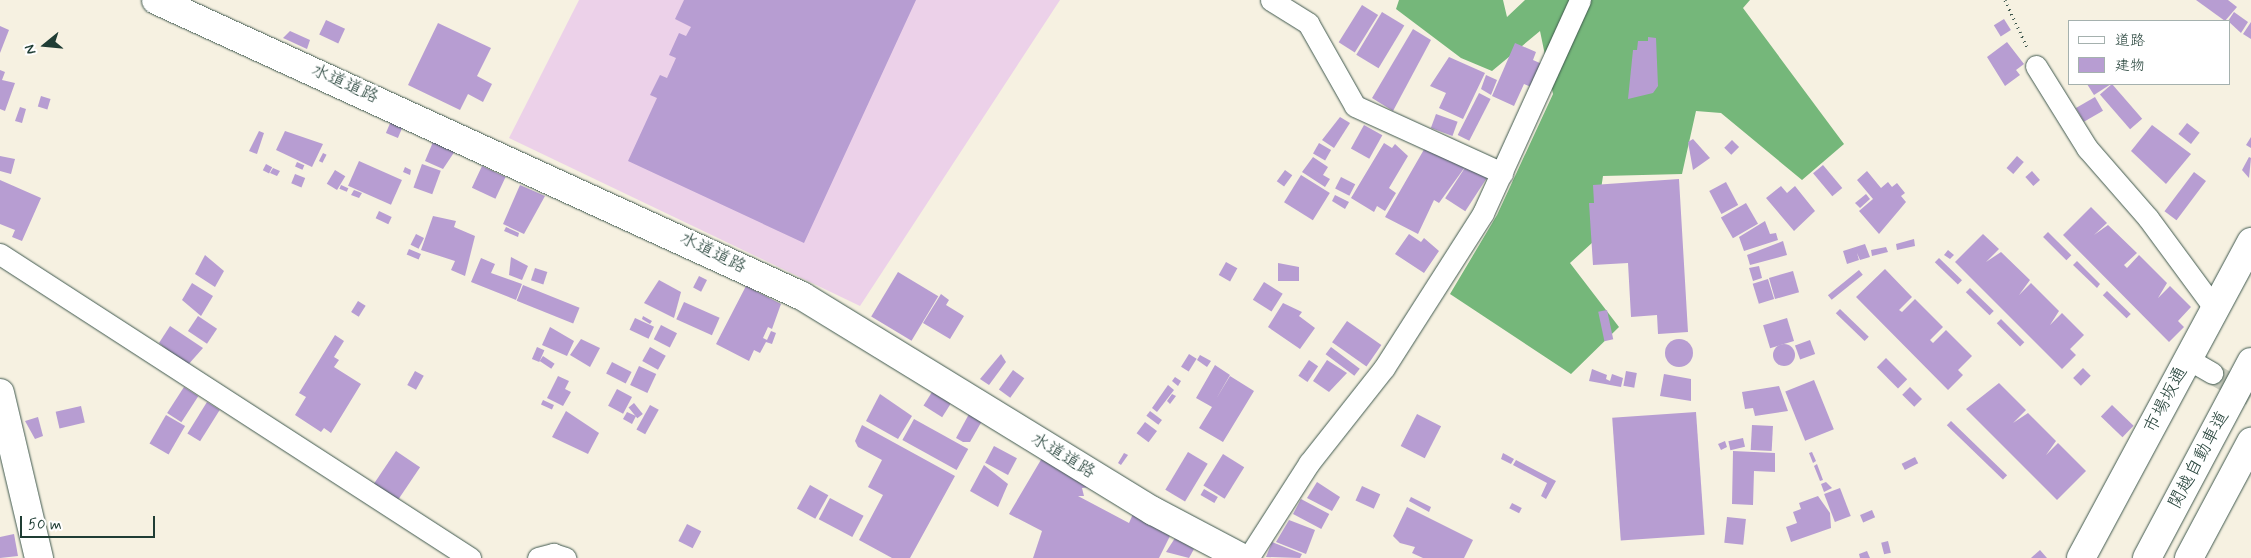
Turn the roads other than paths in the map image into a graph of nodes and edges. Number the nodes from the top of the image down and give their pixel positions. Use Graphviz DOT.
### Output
graph roads {
  1 [pos="156,0"];
  2 [pos="1271,0"];
  3 [pos="1580,0"];
  4 [pos="2036,66"];
  5 [pos="1502,173"];
  6 [pos="2251,242"];
  7 [pos="0,254"];
  8 [pos="2215,309"];
  9 [pos="2188,359"];
  10 [pos="2251,362"];
  11 [pos="2212,373"];
  12 [pos="0,393"];
  13 [pos="2251,442"];
  14 [pos="39,558"];
  15 [pos="470,558"];
  16 [pos="538,558"];
  17 [pos="565,558"];
  18 [pos="1242,558"];
  19 [pos="1248,558"];
  20 [pos="2081,558"];
  21 [pos="2147,558"];
  22 [pos="2189,558"];
  1 -- 18 [label="main road, 水道道路"];
  2 -- 5 [label="street"];
  3 -- 5 [label="street"];
  4 -- 8 [label="street"];
  5 -- 19 [label="street"];
  6 -- 8 [label="main road, 市場坂通"];
  7 -- 15 [label="street"];
  8 -- 9 [label="main road, 市場坂通"];
  9 -- 11 [label="street"];
  9 -- 20 [label="main road, 市場坂通"];
  10 -- 21 [label="main road, 関越自動車道"];
  12 -- 14 [label="main road"];
  13 -- 22 [label="main road"];
  16 -- 17 [label="street"];
}
